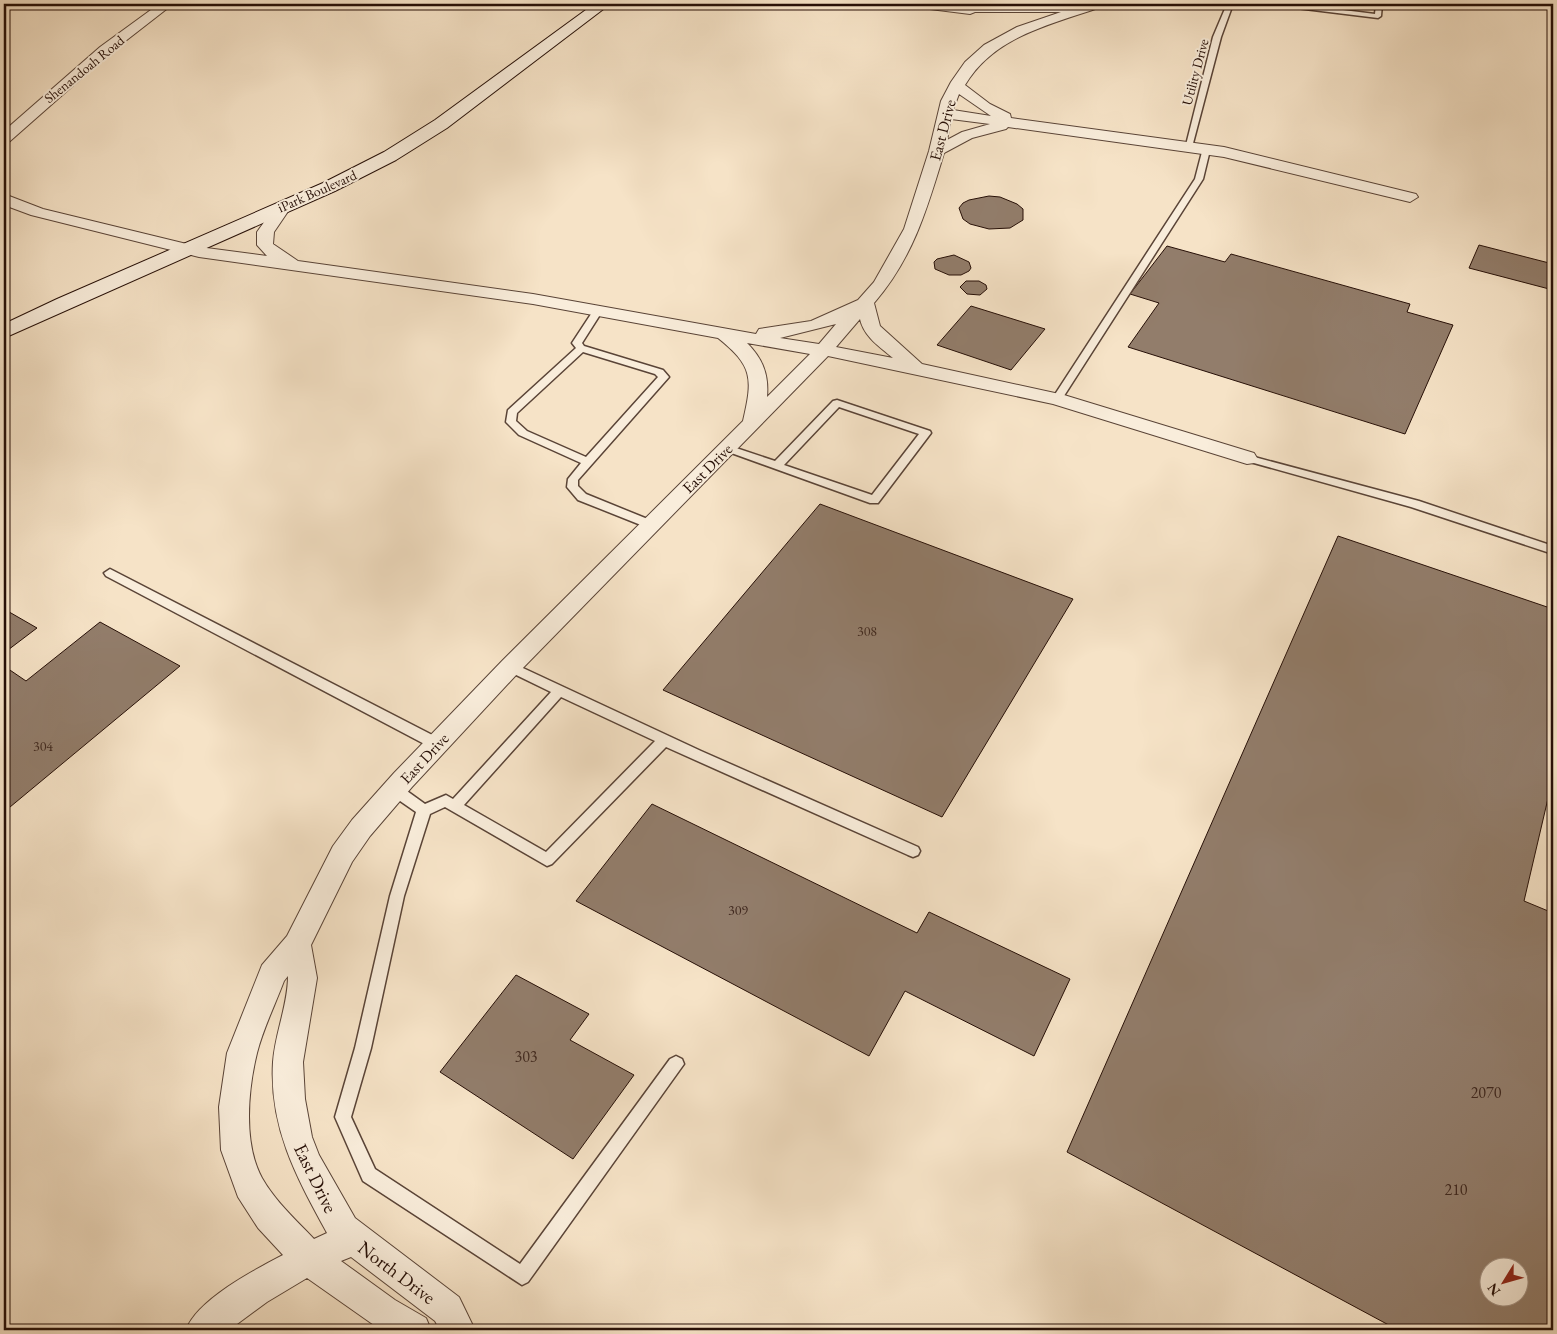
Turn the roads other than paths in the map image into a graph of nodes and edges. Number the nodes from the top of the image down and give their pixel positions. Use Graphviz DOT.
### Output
graph roads {
  1 [pos="167,4"];
  2 [pos="584,4"];
  3 [pos="603,4"];
  4 [pos="922,4"];
  5 [pos="1094,4"];
  6 [pos="1230,4"];
  7 [pos="1280,4"];
  8 [pos="1379,4"];
  9 [pos="955,8"];
  10 [pos="1024,29"];
  11 [pos="956,85"];
  12 [pos="947,114"];
  13 [pos="1018,123"];
  14 [pos="4,139"];
  15 [pos="1188,147"];
  16 [pos="1206,150"];
  17 [pos="937,151"];
  18 [pos="1410,197"];
  19 [pos="4,199"];
  20 [pos="282,207"];
  21 [pos="165,244"];
  22 [pos="188,249"];
  23 [pos="304,266"];
  24 [pos="865,303"];
  25 [pos="598,310"];
  26 [pos="4,315"];
  27 [pos="4,332"];
  28 [pos="724,334"];
  29 [pos="581,348"];
  30 [pos="825,350"];
  31 [pos="917,369"];
  32 [pos="1057,399"];
  33 [pos="753,422"];
  34 [pos="727,448"];
  35 [pos="1247,458"];
  36 [pos="588,462"];
  37 [pos="777,466"];
  38 [pos="651,525"];
  39 [pos="1553,550"];
  40 [pos="110,573"];
  41 [pos="510,667"];
  42 [pos="560,690"];
  43 [pos="664,740"];
  44 [pos="437,744"];
  45 [pos="395,790"];
  46 [pos="454,806"];
  47 [pos="424,810"];
  48 [pos="913,851"];
  49 [pos="297,945"];
  50 [pos="676,1064"];
  51 [pos="353,1239"];
  52 [pos="308,1258"];
  53 [pos="202,1330"];
  54 [pos="414,1330"];
  55 [pos="458,1330"];
  1 -- 14 [label="street, Shenandoah Road"];
  2 -- 21 [label="main road, iPark Boulevard"];
  3 -- 20 [label="main road, iPark Boulevard"];
  4 -- 9 [label="street"];
  5 -- 9 [label="street"];
  5 -- 10 [label="street, East Drive"];
  6 -- 15 [label="lane, Utility Drive"];
  7 -- 8 [label="lane"];
  9 -- 10 [label="street"];
  10 -- 11 [label="street, East Drive"];
  11 -- 12 [label="street, East Drive"];
  11 -- 13 [label="street"];
  12 -- 13 [label="street"];
  12 -- 17 [label="street, East Drive"];
  13 -- 15 [label="street"];
  13 -- 17 [label="street"];
  15 -- 16 [label="street"];
  16 -- 18 [label="street"];
  16 -- 32 [label="lane"];
  17 -- 24 [label="street, East Drive"];
  19 -- 21 [label="street"];
  20 -- 22 [label="main road, iPark Boulevard"];
  20 -- 23 [label="street"];
  21 -- 22 [label="street"];
  21 -- 26 [label="main road, iPark Boulevard"];
  22 -- 23 [label="street"];
  22 -- 27 [label="main road, iPark Boulevard"];
  23 -- 25 [label="street"];
  24 -- 28 [label="street"];
  24 -- 30 [label="street, East Drive"];
  24 -- 31 [label="street"];
  25 -- 28 [label="street"];
  25 -- 29 [label="lane"];
  28 -- 30 [label="street"];
  28 -- 33 [label="street"];
  29 -- 36 [label="lane"];
  29 -- 36 [label="lane"];
  30 -- 31 [label="street"];
  30 -- 33 [label="street, East Drive"];
  31 -- 32 [label="street"];
  32 -- 35 [label="street"];
  33 -- 34 [label="street, East Drive"];
  34 -- 37 [label="lane"];
  34 -- 38 [label="street, East Drive"];
  35 -- 39 [label="lane"];
  36 -- 38 [label="lane"];
  37 -- 37 [label="lane"];
  38 -- 41 [label="street, East Drive"];
  40 -- 44 [label="lane"];
  41 -- 42 [label="lane"];
  41 -- 44 [label="street, East Drive"];
  42 -- 43 [label="lane"];
  42 -- 46 [label="lane"];
  43 -- 46 [label="lane"];
  43 -- 48 [label="lane"];
  44 -- 45 [label="street, East Drive"];
  45 -- 47 [label="lane"];
  45 -- 49 [label="street, East Drive"];
  46 -- 47 [label="lane"];
  47 -- 50 [label="lane"];
  49 -- 51 [label="street, East Drive"];
  49 -- 52 [label="street, East Drive"];
  51 -- 52 [label="street"];
  51 -- 55 [label="street, North Drive"];
  52 -- 53 [label="street"];
  52 -- 54 [label="street"];
}
